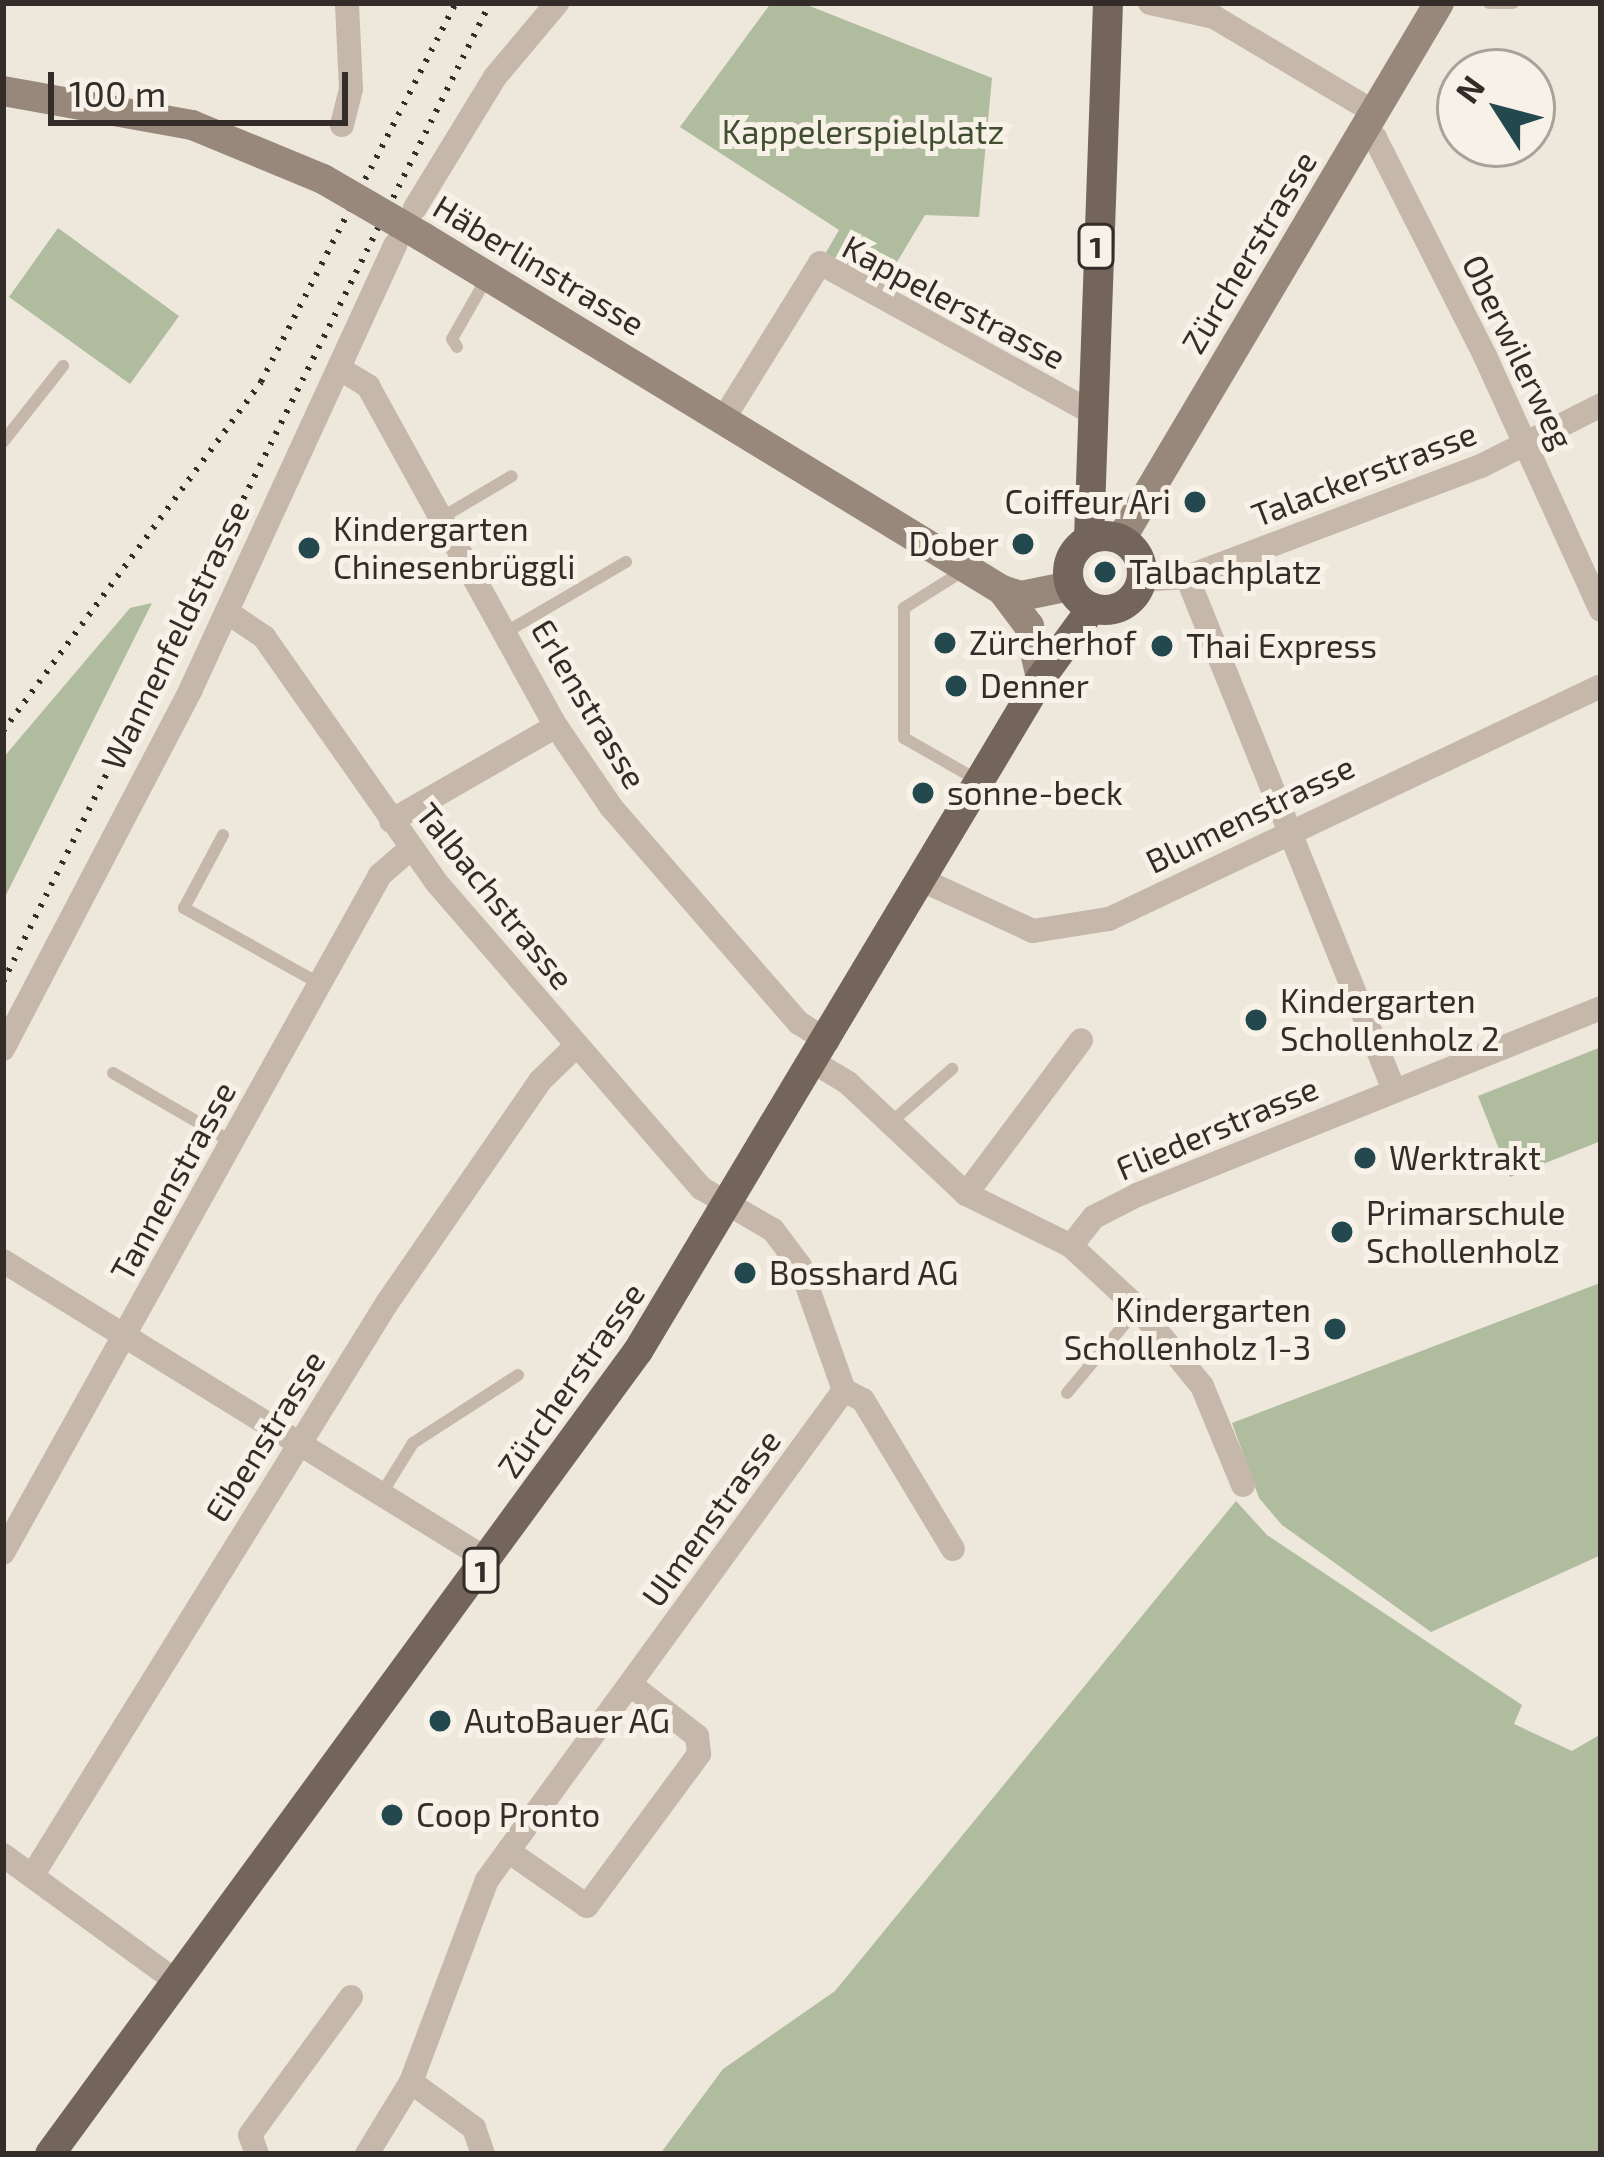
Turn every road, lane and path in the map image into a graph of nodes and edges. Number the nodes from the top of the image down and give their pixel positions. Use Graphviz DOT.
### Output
graph roads {
  1 [pos="346,3"];
  2 [pos="557,3"];
  3 [pos="1108,3"];
  4 [pos="1150,3"];
  5 [pos="1438,3"];
  6 [pos="1489,3"];
  7 [pos="1513,3"];
  8 [pos="1216,10"];
  9 [pos="3,91"];
  10 [pos="1368,122"];
  11 [pos="342,125"];
  12 [pos="411,230"];
  13 [pos="489,275"];
  14 [pos="457,347"];
  15 [pos="63,366"];
  16 [pos="340,369"];
  17 [pos="1601,405"];
  18 [pos="1089,411"];
  19 [pos="724,418"];
  20 [pos="3,442"];
  21 [pos="1527,445"];
  22 [pos="512,476"];
  23 [pos="441,518"];
  24 [pos="1089,539"];
  25 [pos="1121,539"];
  26 [pos="626,562"];
  27 [pos="968,568"];
  28 [pos="1187,577"];
  29 [pos="1142,580"];
  30 [pos="1070,586"];
  31 [pos="1002,590"];
  32 [pos="1092,608"];
  33 [pos="1601,610"];
  34 [pos="227,612"];
  35 [pos="506,632"];
  36 [pos="1041,678"];
  37 [pos="1601,686"];
  38 [pos="556,726"];
  39 [pos="980,781"];
  40 [pos="391,821"];
  41 [pos="1294,829"];
  42 [pos="223,835"];
  43 [pos="410,849"];
  44 [pos="922,880"];
  45 [pos="321,985"];
  46 [pos="1601,1008"];
  47 [pos="1081,1040"];
  48 [pos="576,1046"];
  49 [pos="3,1049"];
  50 [pos="822,1052"];
  51 [pos="952,1069"];
  52 [pos="113,1073"];
  53 [pos="1394,1090"];
  54 [pos="888,1125"];
  55 [pos="233,1142"];
  56 [pos="966,1194"];
  57 [pos="732,1204"];
  58 [pos="1070,1246"];
  59 [pos="3,1261"];
  60 [pos="1138,1308"];
  61 [pos="124,1337"];
  62 [pos="518,1375"];
  63 [pos="844,1390"];
  64 [pos="1067,1393"];
  65 [pos="298,1444"];
  66 [pos="1243,1485"];
  67 [pos="382,1493"];
  68 [pos="953,1550"];
  69 [pos="3,1552"];
  70 [pos="488,1560"];
  71 [pos="631,1685"];
  72 [pos="508,1851"];
  73 [pos="3,1855"];
  74 [pos="32,1876"];
  75 [pos="176,1981"];
  76 [pos="350,1997"];
  77 [pos="411,2082"];
  78 [pos="50,2154"];
  79 [pos="257,2154"];
  80 [pos="367,2154"];
  81 [pos="483,2154"];
  1 -- 11 [label="street"];
  2 -- 12 [label="street, Wannenfeldstrasse"];
  3 -- 18 [label="main road, 1"];
  4 -- 8 [label="street"];
  5 -- 10 [label="street, Zürcherstrasse"];
  6 -- 7 [label="lane"];
  8 -- 10 [label="street"];
  9 -- 12 [label="street, Häberlinstrasse, bridge"];
  10 -- 21 [label="street, Oberwilerweg"];
  10 -- 25 [label="street, Zürcherstrasse"];
  12 -- 13 [label="street, Häberlinstrasse"];
  12 -- 16 [label="street, Wannenfeldstrasse"];
  13 -- 14 [label="lane"];
  13 -- 19 [label="street, Häberlinstrasse"];
  15 -- 20 [label="lane"];
  16 -- 23 [label="street, Erlenstrasse"];
  16 -- 34 [label="street, Wannenfeldstrasse"];
  17 -- 21 [label="street, Talackerstrasse"];
  18 -- 19 [label="street, Kappelerstrasse"];
  18 -- 24 [label="main road, 1"];
  19 -- 27 [label="street, Häberlinstrasse"];
  21 -- 28 [label="street, Talackerstrasse"];
  21 -- 33 [label="street, Oberwilerweg"];
  22 -- 23 [label="lane"];
  23 -- 35 [label="street, Erlenstrasse"];
  24 -- 25 [label="main road"];
  24 -- 30 [label="main road"];
  25 -- 29 [label="main road"];
  26 -- 35 [label="lane"];
  27 -- 31 [label="street, Häberlinstrasse"];
  27 -- 39 [label="lane"];
  28 -- 29 [label="street, Talackerstrasse"];
  28 -- 41 [label="street"];
  29 -- 32 [label="main road"];
  30 -- 31 [label="street"];
  30 -- 32 [label="main road"];
  31 -- 36 [label="street, Häberlinstrasse"];
  32 -- 36 [label="main road, Zürcherstrasse / 1"];
  34 -- 40 [label="street, Talbachstrasse"];
  34 -- 49 [label="street, Wannenfeldstrasse"];
  35 -- 38 [label="street, Erlenstrasse"];
  36 -- 39 [label="main road, Zürcherstrasse / 1"];
  37 -- 41 [label="street, Blumenstrasse"];
  38 -- 40 [label="street"];
  38 -- 50 [label="street, Erlenstrasse"];
  39 -- 44 [label="main road, Zürcherstrasse / 1"];
  40 -- 43 [label="street, Talbachstrasse"];
  41 -- 44 [label="street, Blumenstrasse"];
  41 -- 53 [label="street"];
  42 -- 45 [label="lane"];
  43 -- 45 [label="street, Tannenstrasse"];
  43 -- 48 [label="street, Talbachstrasse"];
  44 -- 50 [label="main road, Zürcherstrasse / 1"];
  45 -- 55 [label="street, Tannenstrasse"];
  46 -- 53 [label="street, Fliederstrasse"];
  47 -- 56 [label="street"];
  48 -- 57 [label="street, Talbachstrasse"];
  48 -- 65 [label="street, Eibenstrasse"];
  50 -- 54 [label="street, Erlenstrasse"];
  50 -- 57 [label="main road, Zürcherstrasse / 1"];
  51 -- 54 [label="lane"];
  52 -- 55 [label="lane"];
  53 -- 58 [label="street, Fliederstrasse"];
  54 -- 56 [label="street, Erlenstrasse"];
  55 -- 61 [label="street, Tannenstrasse"];
  56 -- 58 [label="street, Erlenstrasse"];
  57 -- 63 [label="street"];
  57 -- 70 [label="main road, Zürcherstrasse / 1"];
  58 -- 60 [label="street, Erlenstrasse"];
  59 -- 61 [label="street"];
  60 -- 64 [label="lane"];
  60 -- 66 [label="street, Erlenstrasse"];
  61 -- 65 [label="street"];
  61 -- 69 [label="street, Tannenstrasse"];
  62 -- 67 [label="lane"];
  63 -- 68 [label="street"];
  63 -- 71 [label="street, Ulmenstrasse"];
  65 -- 67 [label="street"];
  65 -- 74 [label="street, Eibenstrasse"];
  67 -- 70 [label="street"];
  70 -- 75 [label="main road, Zürcherstrasse / 1"];
  71 -- 72 [label="street, Ulmenstrasse"];
  71 -- 72 [label="street"];
  72 -- 77 [label="street, Ulmenstrasse"];
  73 -- 74 [label="street"];
  74 -- 75 [label="street"];
  75 -- 78 [label="main road, Zürcherstrasse / 1"];
  76 -- 79 [label="street"];
  77 -- 80 [label="street, Ulmenstrasse"];
  77 -- 81 [label="street"];
}
